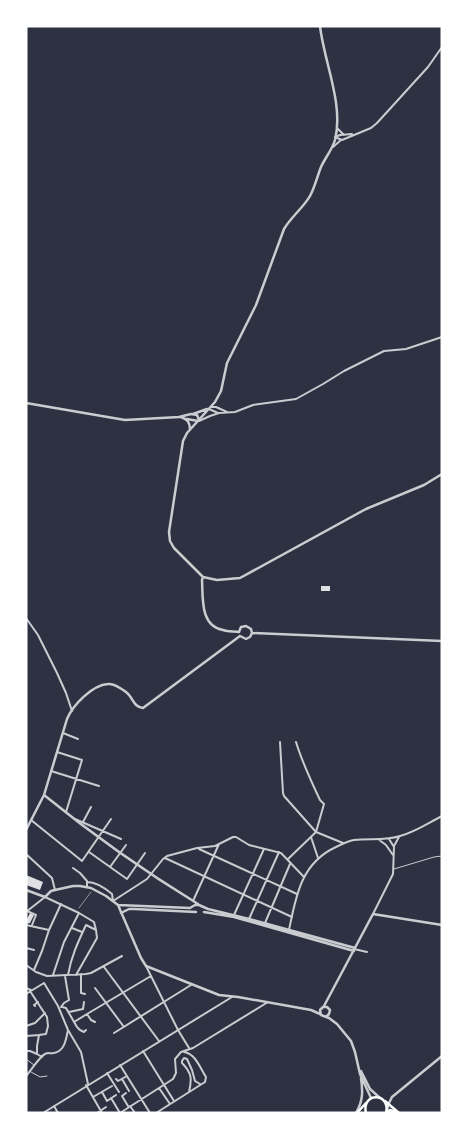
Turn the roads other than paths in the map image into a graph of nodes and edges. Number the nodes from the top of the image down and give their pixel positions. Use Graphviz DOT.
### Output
graph roads {
  1 [pos="320,26"];
  2 [pos="442,47"];
  3 [pos="336,127"];
  4 [pos="355,134"];
  5 [pos="344,135"];
  6 [pos="335,137"];
  7 [pos="342,140"];
  8 [pos="332,149"];
  9 [pos="442,337"];
  10 [pos="217,398"];
  11 [pos="26,403"];
  12 [pos="209,408"];
  13 [pos="220,409"];
  14 [pos="221,413"];
  15 [pos="230,413"];
  16 [pos="191,414"];
  17 [pos="179,417"];
  18 [pos="186,418"];
  19 [pos="198,420"];
  20 [pos="191,429"];
  21 [pos="442,474"];
  22 [pos="203,577"];
  23 [pos="26,618"];
  24 [pos="239,632"];
  25 [pos="252,633"];
  26 [pos="240,636"];
  27 [pos="442,641"];
  28 [pos="72,711"];
  29 [pos="63,734"];
  30 [pos="78,739"];
  31 [pos="280,742"];
  32 [pos="296,742"];
  33 [pos="57,752"];
  34 [pos="51,771"];
  35 [pos="76,779"];
  36 [pos="99,786"];
  37 [pos="44,795"];
  38 [pos="91,806"];
  39 [pos="66,813"];
  40 [pos="442,816"];
  41 [pos="111,819"];
  42 [pos="32,820"];
  43 [pos="82,824"];
  44 [pos="26,830"];
  45 [pos="103,831"];
  46 [pos="316,832"];
  47 [pos="311,837"];
  48 [pos="399,837"];
  49 [pos="98,838"];
  50 [pos="121,839"];
  51 [pos="378,839"];
  52 [pos="389,839"];
  53 [pos="219,844"];
  54 [pos="343,844"];
  55 [pos="126,845"];
  56 [pos="394,847"];
  57 [pos="197,848"];
  58 [pos="264,849"];
  59 [pos="390,850"];
  60 [pos="88,851"];
  61 [pos="279,852"];
  62 [pos="120,853"];
  63 [pos="145,853"];
  64 [pos="26,854"];
  65 [pos="214,856"];
  66 [pos="393,856"];
  67 [pos="442,856"];
  68 [pos="164,858"];
  69 [pos="318,858"];
  70 [pos="288,859"];
  71 [pos="291,863"];
  72 [pos="137,865"];
  73 [pos="110,867"];
  74 [pos="73,868"];
  75 [pos="394,869"];
  76 [pos="252,874"];
  77 [pos="151,875"];
  78 [pos="204,877"];
  79 [pos="304,877"];
  80 [pos="266,880"];
  81 [pos="87,882"];
  82 [pos="280,886"];
  83 [pos="87,887"];
  84 [pos="26,890"];
  85 [pos="55,890"];
  86 [pos="297,894"];
  87 [pos="243,895"];
  88 [pos="45,897"];
  89 [pos="113,901"];
  90 [pos="193,901"];
  91 [pos="257,901"];
  92 [pos="61,904"];
  93 [pos="118,905"];
  94 [pos="200,905"];
  95 [pos="192,907"];
  96 [pos="204,908"];
  97 [pos="271,908"];
  98 [pos="27,912"];
  99 [pos="78,912"];
  100 [pos="196,912"];
  101 [pos="204,912"];
  102 [pos="121,913"];
  103 [pos="373,914"];
  104 [pos="234,915"];
  105 [pos="292,917"];
  106 [pos="249,919"];
  107 [pos="265,924"];
  108 [pos="26,925"];
  109 [pos="442,925"];
  110 [pos="31,926"];
  111 [pos="72,928"];
  112 [pos="49,930"];
  113 [pos="96,930"];
  114 [pos="289,931"];
  115 [pos="82,932"];
  116 [pos="26,948"];
  117 [pos="354,949"];
  118 [pos="34,950"];
  119 [pos="367,952"];
  120 [pos="122,956"];
  121 [pos="27,965"];
  122 [pos="146,966"];
  123 [pos="103,967"];
  124 [pos="34,970"];
  125 [pos="81,974"];
  126 [pos="44,975"];
  127 [pos="53,975"];
  128 [pos="66,975"];
  129 [pos="76,975"];
  130 [pos="151,976"];
  131 [pos="44,983"];
  132 [pos="191,984"];
  133 [pos="26,988"];
  134 [pos="95,988"];
  135 [pos="31,991"];
  136 [pos="123,992"];
  137 [pos="26,994"];
  138 [pos="86,994"];
  139 [pos="232,997"];
  140 [pos="74,998"];
  141 [pos="330,998"];
  142 [pos="69,999"];
  143 [pos="38,1002"];
  144 [pos="84,1002"];
  145 [pos="106,1002"];
  146 [pos="164,1002"];
  147 [pos="268,1002"];
  148 [pos="35,1006"];
  149 [pos="61,1007"];
  150 [pos="323,1007"];
  151 [pos="311,1010"];
  152 [pos="330,1011"];
  153 [pos="69,1012"];
  154 [pos="45,1014"];
  155 [pos="87,1014"];
  156 [pos="320,1014"];
  157 [pos="140,1016"];
  158 [pos="326,1017"];
  159 [pos="74,1022"];
  160 [pos="95,1022"];
  161 [pos="337,1024"];
  162 [pos="26,1026"];
  163 [pos="124,1027"];
  164 [pos="68,1030"];
  165 [pos="86,1030"];
  166 [pos="178,1030"];
  167 [pos="114,1033"];
  168 [pos="39,1035"];
  169 [pos="26,1036"];
  170 [pos="159,1041"];
  171 [pos="193,1048"];
  172 [pos="190,1049"];
  173 [pos="26,1051"];
  174 [pos="143,1051"];
  175 [pos="181,1052"];
  176 [pos="37,1054"];
  177 [pos="42,1057"];
  178 [pos="194,1057"];
  179 [pos="442,1057"];
  180 [pos="26,1060"];
  181 [pos="120,1065"];
  182 [pos="359,1065"];
  183 [pos="35,1066"];
  184 [pos="30,1071"];
  185 [pos="107,1072"];
  186 [pos="360,1074"];
  187 [pos="26,1076"];
  188 [pos="47,1076"];
  189 [pos="127,1076"];
  190 [pos="116,1079"];
  191 [pos="122,1079"];
  192 [pos="163,1084"];
  193 [pos="201,1084"];
  194 [pos="87,1085"];
  195 [pos="112,1086"];
  196 [pos="159,1088"];
  197 [pos="102,1092"];
  198 [pos="119,1092"];
  199 [pos="189,1092"];
  200 [pos="116,1095"];
  201 [pos="93,1097"];
  202 [pos="392,1097"];
  203 [pos="111,1098"];
  204 [pos="371,1098"];
  205 [pos="141,1099"];
  206 [pos="381,1099"];
  207 [pos="174,1101"];
  208 [pos="367,1102"];
  209 [pos="389,1103"];
  210 [pos="170,1104"];
  211 [pos="54,1106"];
  212 [pos="106,1107"];
  213 [pos="130,1107"];
  214 [pos="101,1112"];
  215 [pos="387,1112"];
  216 [pos="43,1113"];
  217 [pos="58,1113"];
  218 [pos="97,1113"];
  219 [pos="120,1113"];
  220 [pos="135,1113"];
  221 [pos="150,1113"];
  222 [pos="156,1113"];
  223 [pos="356,1113"];
  224 [pos="366,1113"];
  225 [pos="399,1113"];
  1 -- 3 [label="street"];
  2 -- 4 [label="street"];
  3 -- 5 [label="street"];
  3 -- 6 [label="street"];
  4 -- 5 [label="street"];
  4 -- 7 [label="street"];
  5 -- 6 [label="street"];
  6 -- 7 [label="street"];
  6 -- 8 [label="street"];
  7 -- 8 [label="street"];
  8 -- 10 [label="street"];
  9 -- 15 [label="street"];
  10 -- 12 [label="street"];
  10 -- 13 [label="street"];
  11 -- 17 [label="street"];
  12 -- 13 [label="street"];
  12 -- 14 [label="street"];
  12 -- 16 [label="street"];
  12 -- 19 [label="street"];
  13 -- 15 [label="street"];
  14 -- 15 [label="street"];
  14 -- 20 [label="street"];
  16 -- 17 [label="street"];
  16 -- 19 [label="street"];
  17 -- 18 [label="street"];
  18 -- 19 [label="street"];
  18 -- 20 [label="street"];
  19 -- 20 [label="street"];
  20 -- 22 [label="street"];
  21 -- 22 [label="street"];
  22 -- 24 [label="street"];
  23 -- 28 [label="street"];
  24 -- 25 [label="street"];
  24 -- 26 [label="street"];
  25 -- 26 [label="street"];
  25 -- 27 [label="street"];
  26 -- 28 [label="street"];
  28 -- 29 [label="street"];
  29 -- 30 [label="street"];
  29 -- 33 [label="street"];
  31 -- 46 [label="street"];
  32 -- 46 [label="street"];
  33 -- 34 [label="street"];
  33 -- 35 [label="street"];
  34 -- 35 [label="street"];
  34 -- 37 [label="street"];
  35 -- 36 [label="street"];
  35 -- 39 [label="street"];
  37 -- 39 [label="street"];
  37 -- 42 [label="street"];
  38 -- 43 [label="street"];
  39 -- 43 [label="street"];
  40 -- 48 [label="street"];
  41 -- 45 [label="street"];
  42 -- 44 [label="street"];
  42 -- 60 [label="street"];
  43 -- 45 [label="street"];
  43 -- 49 [label="street"];
  45 -- 49 [label="street"];
  45 -- 50 [label="street"];
  46 -- 47 [label="street"];
  46 -- 54 [label="street"];
  47 -- 69 [label="street"];
  47 -- 70 [label="street"];
  48 -- 52 [label="street"];
  48 -- 56 [label="street"];
  49 -- 60 [label="street"];
  49 -- 62 [label="street"];
  51 -- 52 [label="street"];
  51 -- 54 [label="street"];
  51 -- 59 [label="street"];
  52 -- 56 [label="street"];
  52 -- 59 [label="street"];
  53 -- 57 [label="street"];
  53 -- 58 [label="street"];
  53 -- 65 [label="street"];
  54 -- 69 [label="street"];
  55 -- 62 [label="street"];
  56 -- 66 [label="street"];
  57 -- 65 [label="street"];
  57 -- 68 [label="street"];
  58 -- 61 [label="street"];
  58 -- 76 [label="street"];
  59 -- 66 [label="street"];
  60 -- 73 [label="street"];
  61 -- 70 [label="street"];
  61 -- 80 [label="street"];
  62 -- 72 [label="street"];
  62 -- 73 [label="street"];
  63 -- 72 [label="street"];
  64 -- 85 [label="street"];
  65 -- 76 [label="street"];
  65 -- 78 [label="street"];
  66 -- 75 [label="street"];
  67 -- 75 [label="street"];
  68 -- 77 [label="street"];
  68 -- 78 [label="street"];
  69 -- 79 [label="street"];
  70 -- 71 [label="street"];
  71 -- 79 [label="street"];
  71 -- 82 [label="street"];
  72 -- 73 [label="street"];
  72 -- 77 [label="street"];
  74 -- 81 [label="street"];
  75 -- 103 [label="street"];
  76 -- 80 [label="street"];
  76 -- 87 [label="street"];
  77 -- 89 [label="street"];
  77 -- 90 [label="street"];
  78 -- 87 [label="street"];
  78 -- 90 [label="street"];
  79 -- 86 [label="street"];
  80 -- 82 [label="street"];
  80 -- 91 [label="street"];
  81 -- 83 [label="street"];
  81 -- 89 [label="street"];
  82 -- 86 [label="street"];
  82 -- 97 [label="street"];
  83 -- 85 [label="street"];
  83 -- 89 [label="street"];
  84 -- 88 [label="street"];
  85 -- 88 [label="street"];
  86 -- 105 [label="street"];
  87 -- 91 [label="street"];
  87 -- 104 [label="street"];
  88 -- 92 [label="street"];
  88 -- 98 [label="street"];
  89 -- 93 [label="street"];
  90 -- 94 [label="street"];
  90 -- 95 [label="street"];
  91 -- 97 [label="street"];
  91 -- 106 [label="street"];
  92 -- 99 [label="street"];
  92 -- 112 [label="street"];
  93 -- 95 [label="street"];
  93 -- 102 [label="street"];
  94 -- 95 [label="street"];
  94 -- 96 [label="street"];
  95 -- 100 [label="street"];
  96 -- 101 [label="street"];
  96 -- 104 [label="street"];
  97 -- 105 [label="street"];
  97 -- 107 [label="street"];
  98 -- 110 [label="street"];
  99 -- 111 [label="street"];
  99 -- 113 [label="street"];
  100 -- 101 [label="street"];
  100 -- 102 [label="street"];
  101 -- 114 [label="street"];
  102 -- 122 [label="street"];
  103 -- 109 [label="street"];
  103 -- 117 [label="street"];
  104 -- 106 [label="street"];
  105 -- 114 [label="street"];
  106 -- 107 [label="street"];
  107 -- 114 [label="street"];
  108 -- 110 [label="street"];
  110 -- 112 [label="street"];
  111 -- 115 [label="street"];
  111 -- 127 [label="street"];
  112 -- 124 [label="street"];
  113 -- 115 [label="street"];
  113 -- 129 [label="street"];
  114 -- 117 [label="street"];
  115 -- 128 [label="street"];
  116 -- 118 [label="street"];
  117 -- 119 [label="street"];
  117 -- 141 [label="street"];
  120 -- 123 [label="street"];
  121 -- 124 [label="street"];
  122 -- 130 [label="street"];
  122 -- 132 [label="street"];
  123 -- 125 [label="street"];
  123 -- 136 [label="street"];
  124 -- 126 [label="street"];
  125 -- 129 [label="street"];
  125 -- 138 [label="street"];
  126 -- 127 [label="street"];
  126 -- 131 [label="street"];
  127 -- 128 [label="street"];
  128 -- 129 [label="street"];
  128 -- 142 [label="street"];
  130 -- 136 [label="street"];
  130 -- 146 [label="street"];
  131 -- 135 [label="street"];
  131 -- 149 [label="street"];
  132 -- 139 [label="street"];
  132 -- 146 [label="street"];
  133 -- 135 [label="street"];
  134 -- 145 [label="street"];
  135 -- 137 [label="street"];
  135 -- 143 [label="street"];
  136 -- 145 [label="street"];
  136 -- 157 [label="street"];
  139 -- 147 [label="street"];
  139 -- 166 [label="street"];
  140 -- 142 [label="street"];
  141 -- 150 [label="street"];
  141 -- 152 [label="street"];
  142 -- 149 [label="street"];
  143 -- 148 [label="street"];
  143 -- 154 [label="street"];
  144 -- 153 [label="street"];
  145 -- 155 [label="street"];
  145 -- 163 [label="street"];
  146 -- 157 [label="street"];
  146 -- 166 [label="street"];
  147 -- 151 [label="street"];
  147 -- 171 [label="street"];
  149 -- 153 [label="street"];
  149 -- 164 [label="street"];
  150 -- 151 [label="street"];
  150 -- 152 [label="street"];
  150 -- 156 [label="street"];
  151 -- 156 [label="street"];
  152 -- 158 [label="street"];
  152 -- 161 [label="street"];
  153 -- 159 [label="street"];
  154 -- 162 [label="street"];
  154 -- 168 [label="street"];
  155 -- 159 [label="street"];
  155 -- 160 [label="street"];
  156 -- 158 [label="street"];
  157 -- 163 [label="street"];
  157 -- 170 [label="street"];
  158 -- 161 [label="street"];
  159 -- 165 [label="street"];
  161 -- 182 [label="street"];
  163 -- 167 [label="street"];
  164 -- 177 [label="street"];
  164 -- 194 [label="street"];
  166 -- 170 [label="street"];
  166 -- 172 [label="street"];
  168 -- 169 [label="street"];
  168 -- 176 [label="street"];
  170 -- 174 [label="street"];
  171 -- 172 [label="street"];
  171 -- 178 [label="street"];
  172 -- 175 [label="street"];
  173 -- 176 [label="street"];
  174 -- 181 [label="street"];
  174 -- 192 [label="street"];
  175 -- 178 [label="street"];
  175 -- 192 [label="street"];
  176 -- 177 [label="street"];
  177 -- 183 [label="street"];
  178 -- 193 [label="street"];
  179 -- 202 [label="street"];
  180 -- 183 [label="street"];
  181 -- 185 [label="street"];
  181 -- 189 [label="street"];
  182 -- 186 [label="street"];
  182 -- 206 [label="street"];
  183 -- 184 [label="street"];
  184 -- 187 [label="street"];
  184 -- 188 [label="street"];
  185 -- 194 [label="street"];
  185 -- 198 [label="street"];
  186 -- 204 [label="street"];
  186 -- 223 [label="street"];
  189 -- 191 [label="street"];
  189 -- 205 [label="street"];
  190 -- 191 [label="street"];
  191 -- 213 [label="street"];
  192 -- 196 [label="street"];
  192 -- 207 [label="street"];
  193 -- 199 [label="street"];
  193 -- 199 [label="street"];
  194 -- 201 [label="street"];
  194 -- 211 [label="street"];
  195 -- 197 [label="street"];
  196 -- 205 [label="street"];
  196 -- 210 [label="street"];
  197 -- 201 [label="street"];
  197 -- 203 [label="street"];
  199 -- 207 [label="street"];
  200 -- 203 [label="street"];
  201 -- 214 [label="street"];
  202 -- 206 [label="street"];
  202 -- 209 [label="street"];
  203 -- 219 [label="street"];
  204 -- 206 [label="main road"];
  204 -- 208 [label="main road"];
  205 -- 213 [label="street"];
  205 -- 221 [label="street"];
  206 -- 209 [label="main road"];
  206 -- 215 [label="main road"];
  207 -- 210 [label="street"];
  208 -- 223 [label="main road"];
  208 -- 224 [label="main road"];
  209 -- 215 [label="street"];
  209 -- 225 [label="main road"];
  210 -- 222 [label="street"];
  211 -- 216 [label="street"];
  211 -- 217 [label="street"];
  212 -- 214 [label="street"];
  213 -- 219 [label="street"];
  213 -- 220 [label="street"];
  214 -- 218 [label="street"];
  215 -- 225 [label="main road"];
}
